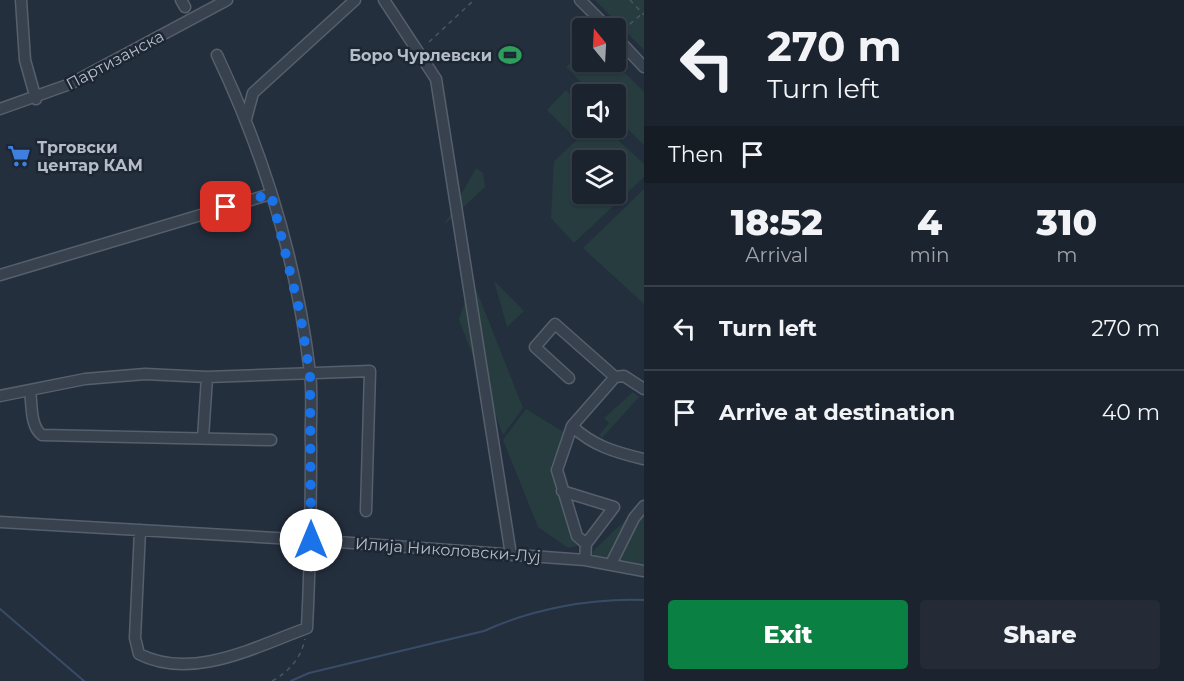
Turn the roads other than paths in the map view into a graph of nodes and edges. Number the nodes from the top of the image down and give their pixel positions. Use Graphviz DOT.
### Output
graph roads {
  1 [pos="21,0"];
  2 [pos="226,0"];
  3 [pos="355,0"];
  4 [pos="384,0"];
  5 [pos="580,0"];
  6 [pos="598,18"];
  7 [pos="626,48"];
  8 [pos="217,55"];
  9 [pos="644,67"];
  10 [pos="36,99"];
  11 [pos="0,110"];
  12 [pos="246,119"];
  13 [pos="271,194"];
  14 [pos="0,275"];
  15 [pos="310,375"];
  16 [pos="207,376"];
  17 [pos="615,377"];
  18 [pos="569,378"];
  19 [pos="644,389"];
  20 [pos="30,390"];
  21 [pos="0,396"];
  22 [pos="572,426"];
  23 [pos="203,438"];
  24 [pos="271,440"];
  25 [pos="643,459"];
  26 [pos="562,491"];
  27 [pos="644,506"];
  28 [pos="366,511"];
  29 [pos="0,522"];
  30 [pos="140,530"];
  31 [pos="311,540"];
  32 [pos="586,544"];
  33 [pos="511,555"];
  34 [pos="585,560"];
  35 [pos="611,564"];
  36 [pos="644,571"];
  1 -- 10 [label="street"];
  2 -- 10 [label="street, Партизанска"];
  3 -- 12 [label="street"];
  4 -- 33 [label="street"];
  5 -- 6 [label="street"];
  7 -- 9 [label="street"];
  8 -- 12 [label="street"];
  10 -- 11 [label="street, Партизанска"];
  12 -- 13 [label="street"];
  13 -- 14 [label="street"];
  13 -- 15 [label="street"];
  15 -- 16 [label="street"];
  15 -- 28 [label="street"];
  15 -- 31 [label="street"];
  16 -- 20 [label="street"];
  16 -- 23 [label="street"];
  17 -- 18 [label="street"];
  17 -- 19 [label="street"];
  17 -- 22 [label="street"];
  20 -- 21 [label="street"];
  20 -- 23 [label="street"];
  22 -- 25 [label="street"];
  22 -- 26 [label="street"];
  23 -- 24 [label="street"];
  26 -- 32 [label="street"];
  26 -- 32 [label="street"];
  27 -- 35 [label="street"];
  29 -- 30 [label="street, Илија Николовски-Луј"];
  30 -- 31 [label="street, Илија Николовски-Луј"];
  30 -- 31 [label="street"];
  31 -- 33 [label="street, Илија Николовски-Луј"];
  32 -- 34 [label="street"];
  33 -- 34 [label="street, Илија Николовски-Луј"];
  34 -- 35 [label="street, Илија Николовски-Луј"];
  35 -- 36 [label="street, Илија Николовски-Луј"];
}
